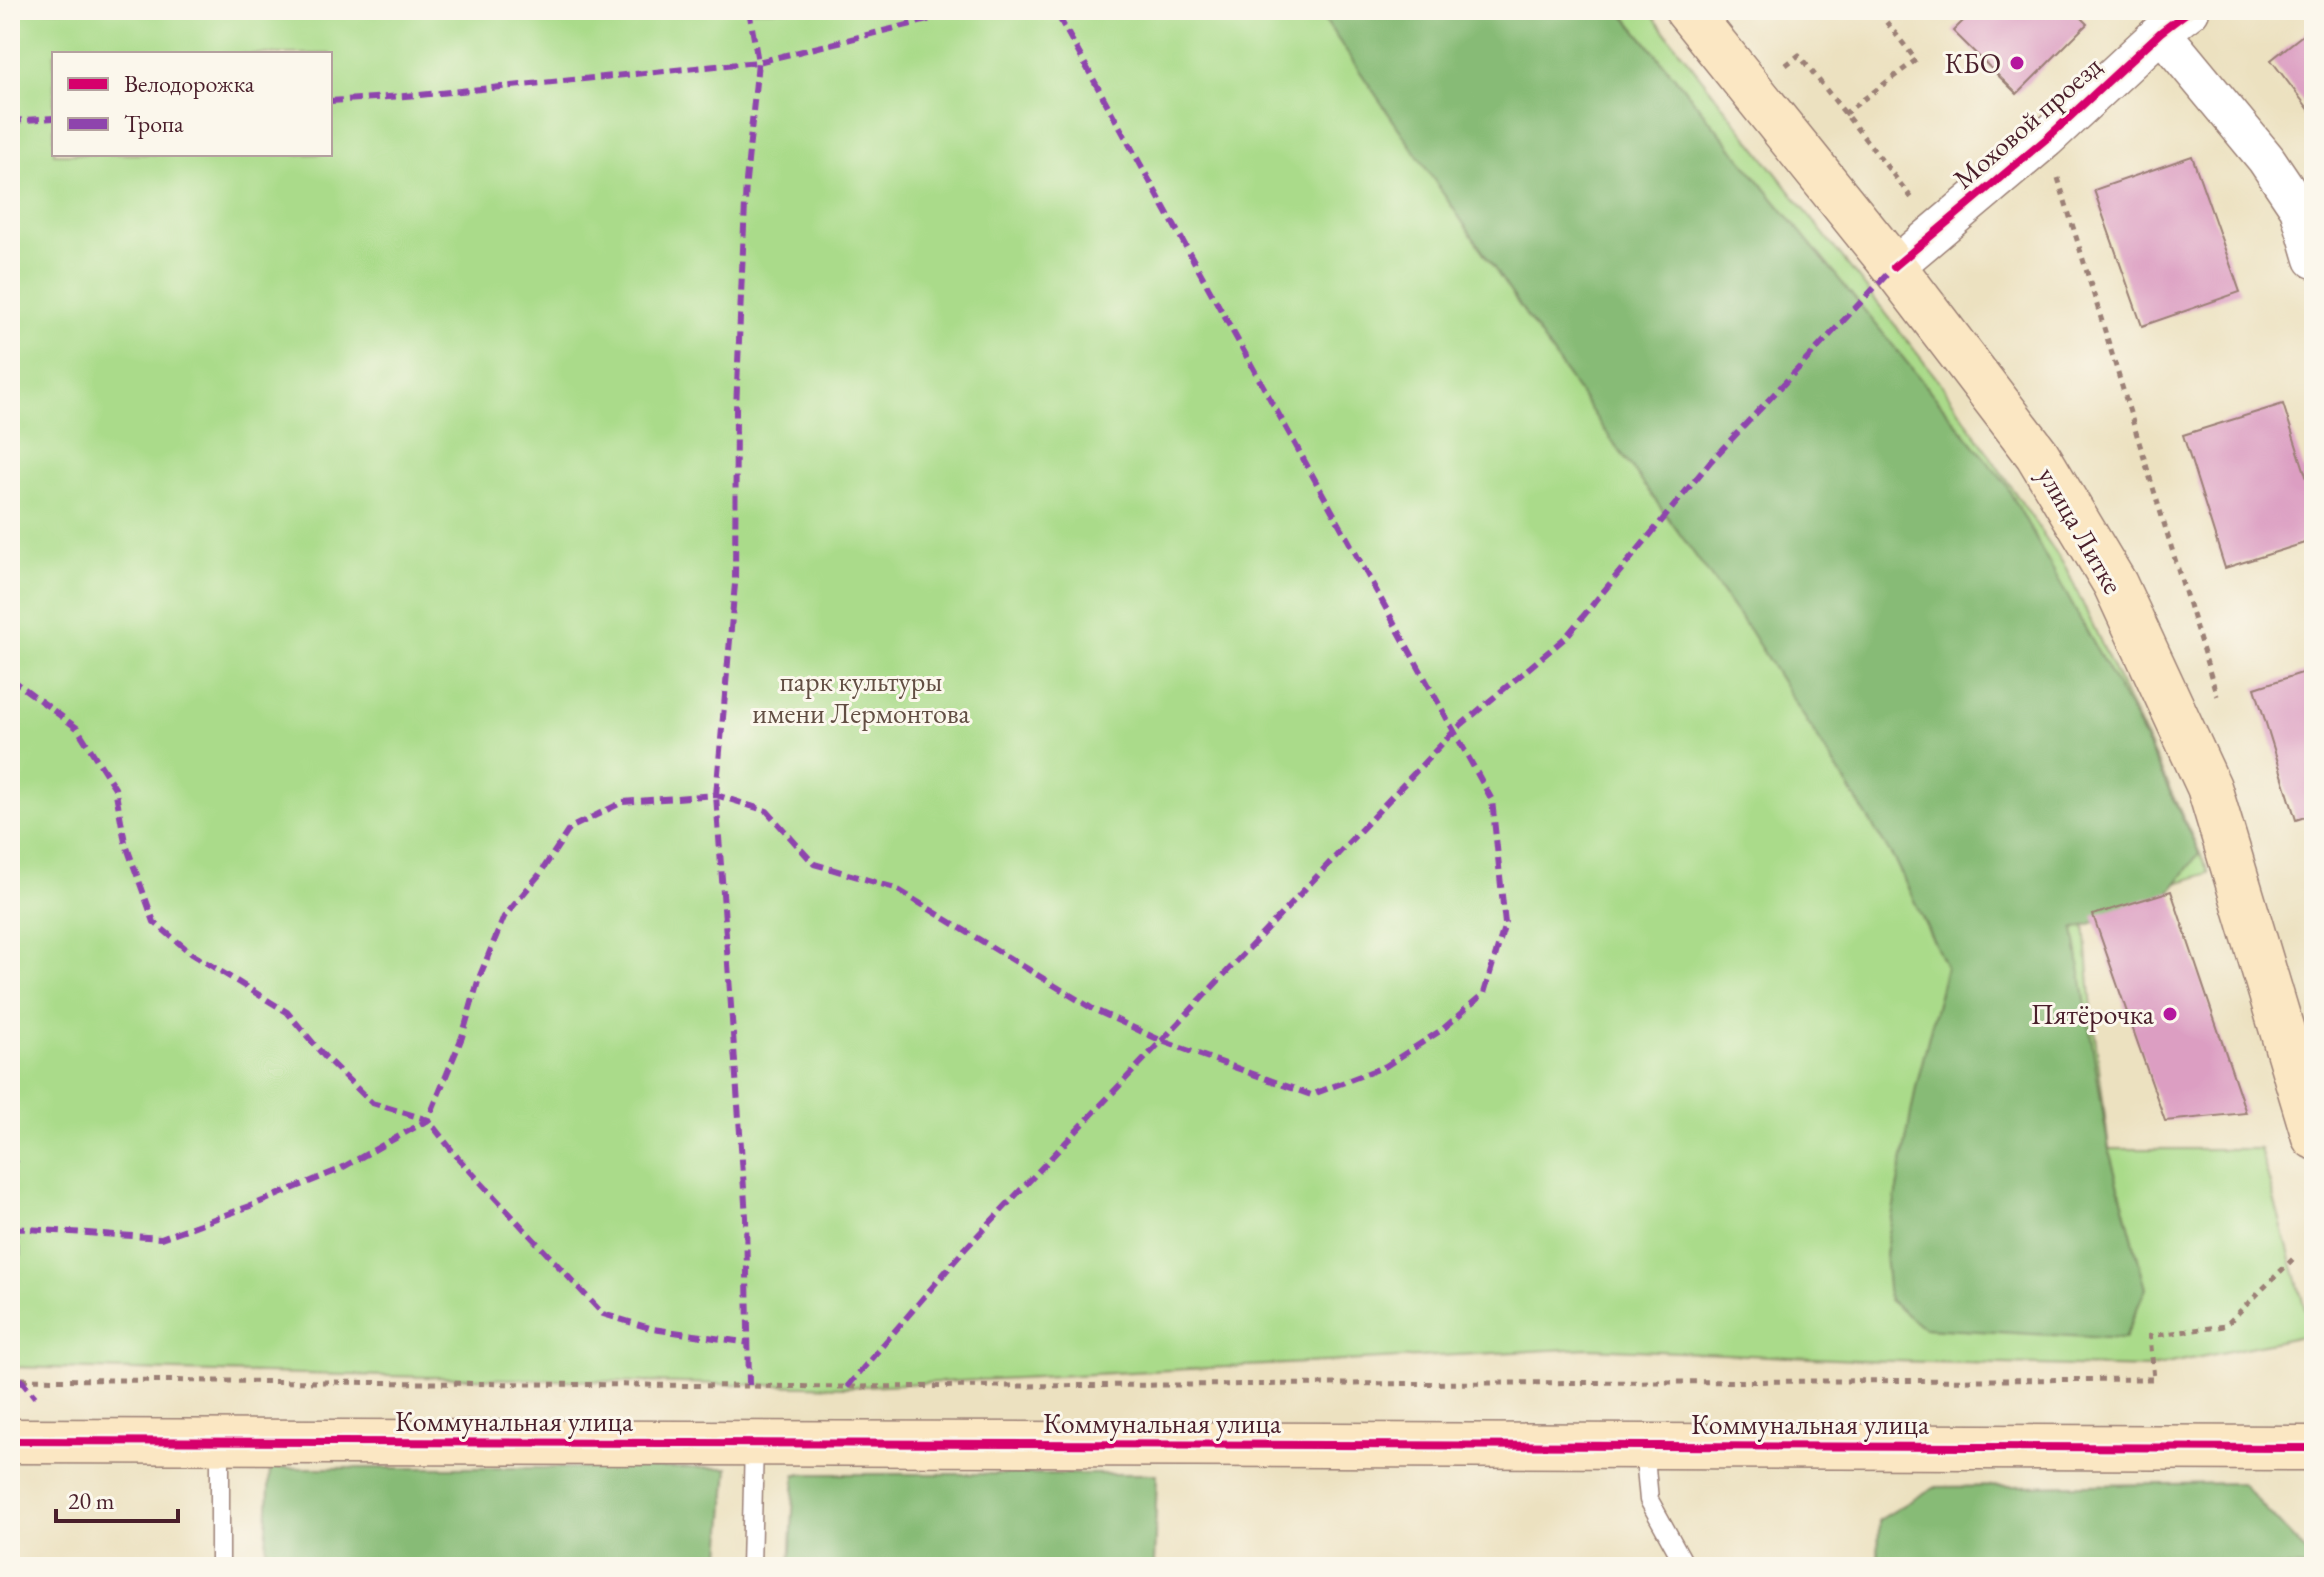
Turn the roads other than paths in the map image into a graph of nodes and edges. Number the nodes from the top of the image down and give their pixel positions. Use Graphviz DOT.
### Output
graph roads {
  1 [pos="1687,10"];
  2 [pos="2176,21"];
  3 [pos="2306,208"];
  4 [pos="2314,259"];
  5 [pos="1894,267"];
  6 [pos="2314,1137"];
  7 [pos="10,1441"];
  8 [pos="220,1442"];
  9 [pos="754,1443"];
  10 [pos="1644,1446"];
  11 [pos="2314,1448"];
  12 [pos="220,1567"];
  13 [pos="751,1567"];
  14 [pos="1686,1567"];
  1 -- 5 [label="street, улица Литке"];
  2 -- 3 [label="street"];
  2 -- 5 [label="street, Моховой проезд"];
  3 -- 4 [label="street"];
  5 -- 6 [label="street, улица Литке"];
  7 -- 8 [label="street, Коммунальная улица"];
  8 -- 9 [label="street, Коммунальная улица"];
  8 -- 12 [label="lane"];
  9 -- 10 [label="street, Коммунальная улица"];
  9 -- 13 [label="lane"];
  10 -- 11 [label="street, Коммунальная улица"];
  10 -- 14 [label="lane"];
}
